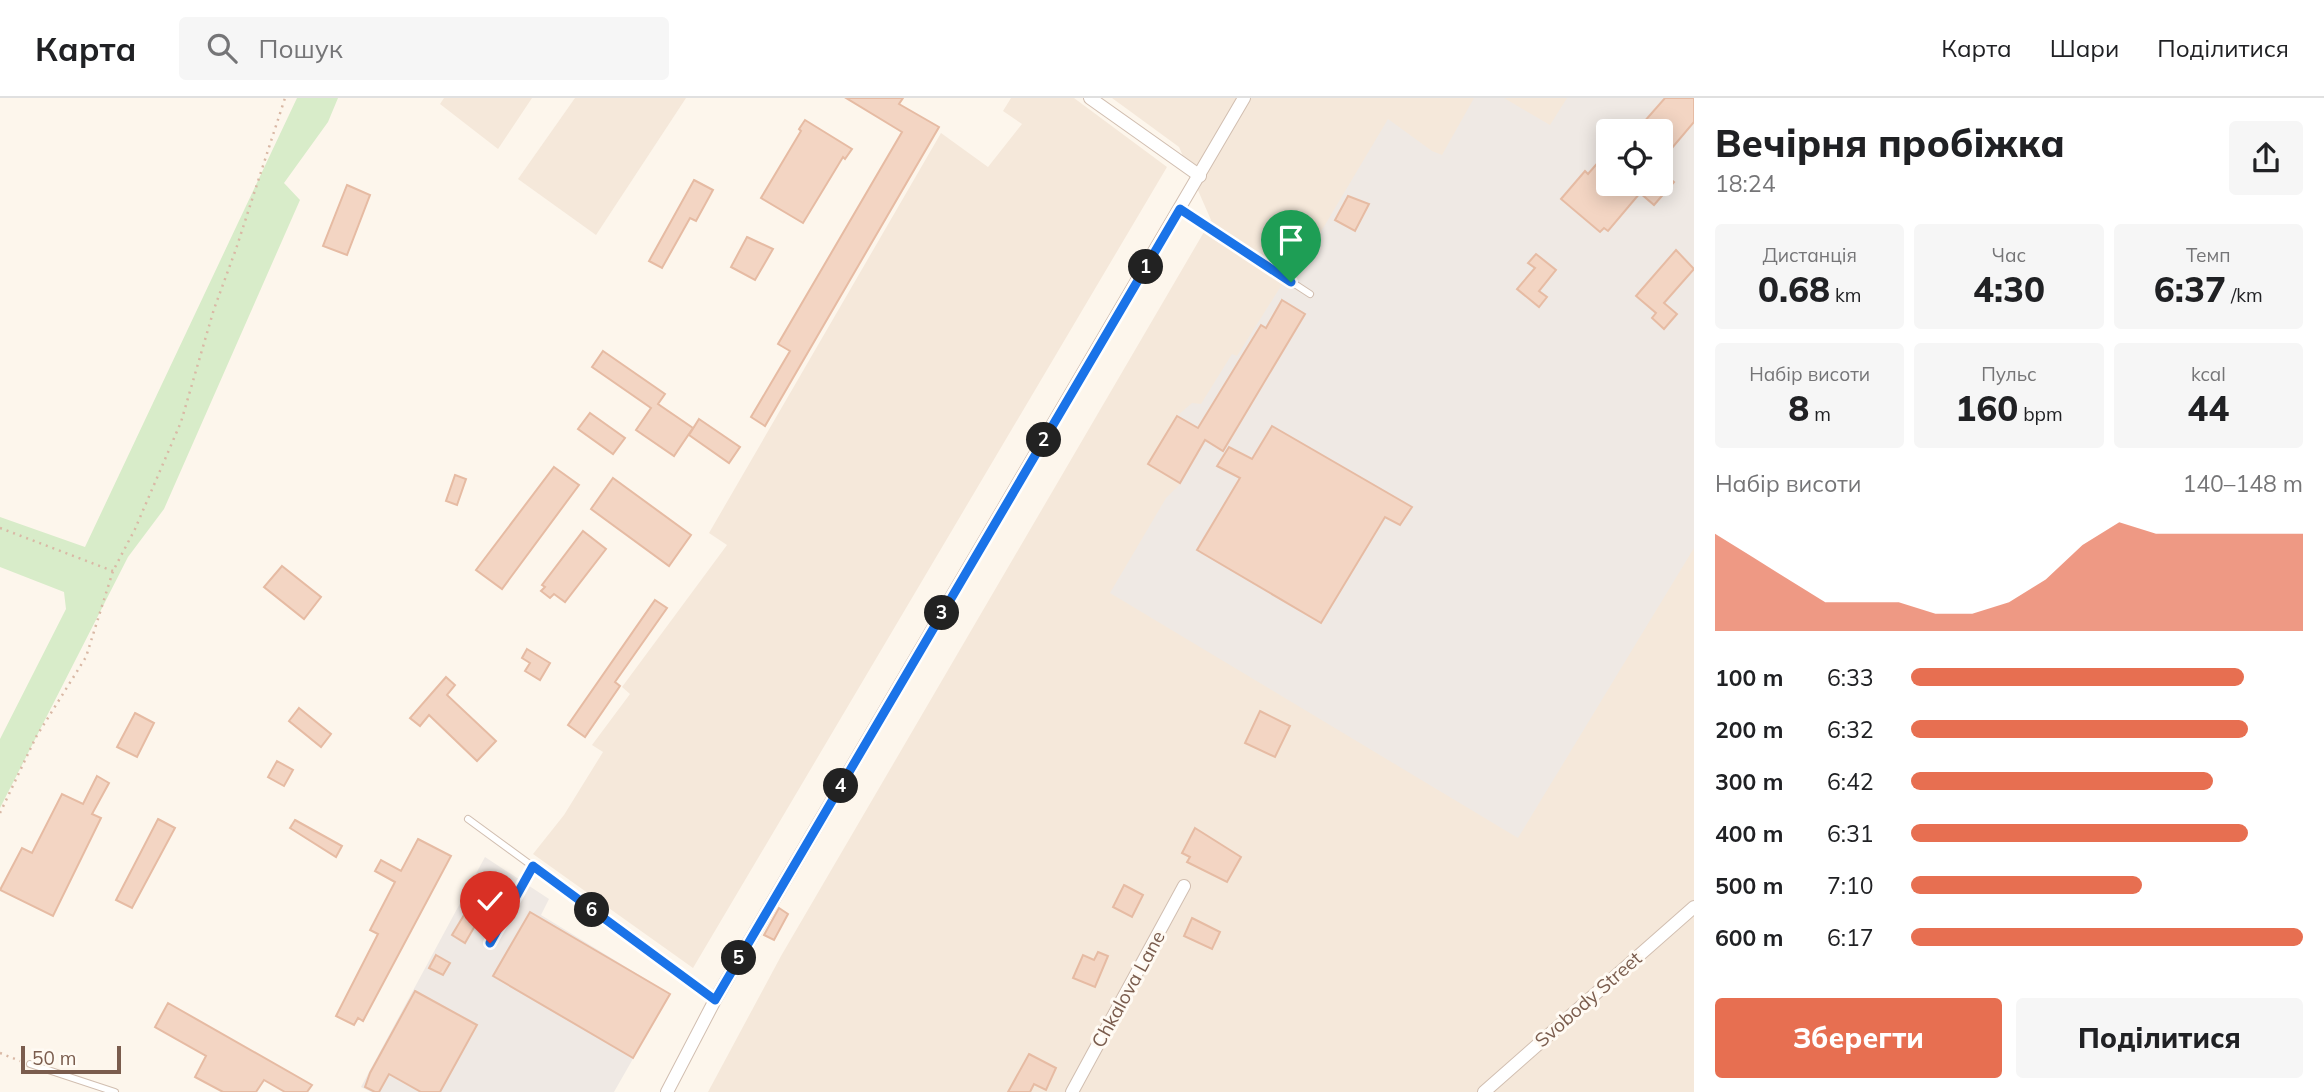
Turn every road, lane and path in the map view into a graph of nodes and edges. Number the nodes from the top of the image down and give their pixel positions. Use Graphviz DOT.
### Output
graph roads {
  1 [pos="285,98"];
  2 [pos="1090,98"];
  3 [pos="1244,98"];
  4 [pos="1200,176"];
  5 [pos="1180,209"];
  6 [pos="1310,294"];
  7 [pos="0,528"];
  8 [pos="113,571"];
  9 [pos="0,813"];
  10 [pos="468,819"];
  11 [pos="533,866"];
  12 [pos="1184,886"];
  13 [pos="1694,908"];
  14 [pos="490,943"];
  15 [pos="715,1000"];
  16 [pos="0,1053"];
  17 [pos="30,1064"];
  18 [pos="114,1092"];
  19 [pos="667,1092"];
  20 [pos="1072,1092"];
  21 [pos="1485,1092"];
  1 -- 8 [label="path"];
  2 -- 4 [label="street"];
  3 -- 4 [label="street"];
  4 -- 5 [label="street"];
  5 -- 6 [label="lane"];
  5 -- 15 [label="street"];
  7 -- 8 [label="path"];
  8 -- 9 [label="path"];
  10 -- 11 [label="lane"];
  11 -- 14 [label="lane"];
  11 -- 15 [label="lane"];
  12 -- 20 [label="street, Chkalova Lane"];
  13 -- 21 [label="street, Svobody Street"];
  15 -- 19 [label="street"];
  16 -- 17 [label="path"];
  17 -- 18 [label="lane"];
}
